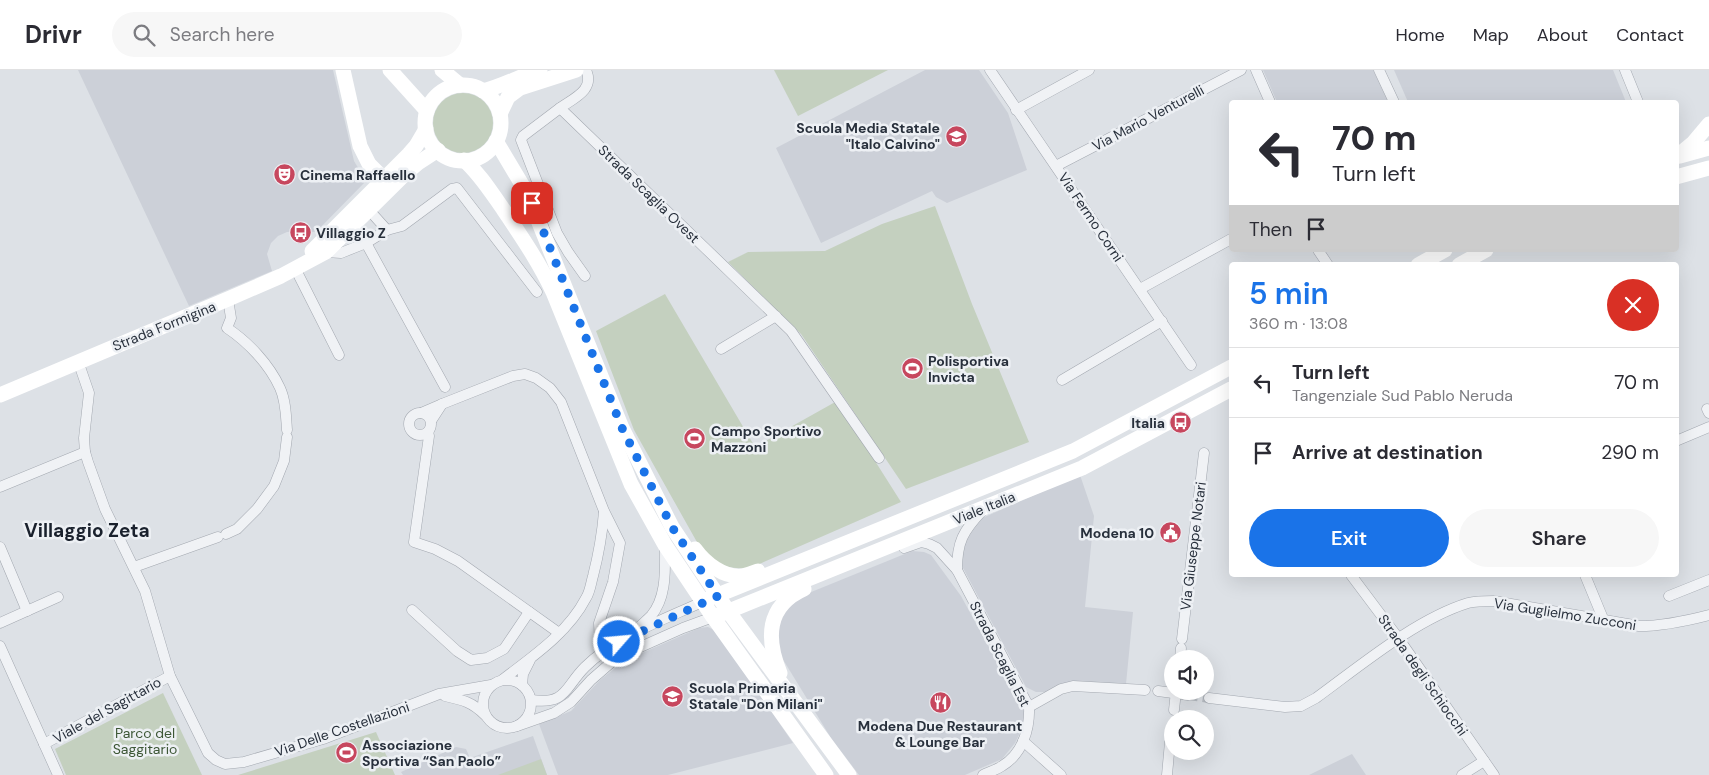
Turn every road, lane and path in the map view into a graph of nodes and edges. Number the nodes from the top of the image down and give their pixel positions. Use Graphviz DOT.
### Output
graph roads {
  1 [pos="343,70"];
  2 [pos="390,70"];
  3 [pos="442,70"];
  4 [pos="540,70"];
  5 [pos="576,70"];
  6 [pos="586,70"];
  7 [pos="990,70"];
  8 [pos="1089,70"];
  9 [pos="1241,70"];
  10 [pos="1256,70"];
  11 [pos="1379,70"];
  12 [pos="1625,70"];
  13 [pos="460,85"];
  14 [pos="483,91"];
  15 [pos="1269,100"];
  16 [pos="1393,100"];
  17 [pos="1637,100"];
  18 [pos="560,108"];
  19 [pos="1016,110"];
  20 [pos="427,111"];
  21 [pos="500,114"];
  22 [pos="1709,124"];
  23 [pos="426,129"];
  24 [pos="496,141"];
  25 [pos="1709,148"];
  26 [pos="438,150"];
  27 [pos="1679,155"];
  28 [pos="1679,156"];
  29 [pos="464,160"];
  30 [pos="1056,166"];
  31 [pos="1709,168"];
  32 [pos="1679,176"];
  33 [pos="1679,176"];
  34 [pos="1709,179"];
  35 [pos="388,183"];
  36 [pos="370,210"];
  37 [pos="387,230"];
  38 [pos="1229,240"];
  39 [pos="366,243"];
  40 [pos="322,249"];
  41 [pos="1318,252"];
  42 [pos="1441,252"];
  43 [pos="1482,252"];
  44 [pos="1326,262"];
  45 [pos="1423,262"];
  46 [pos="1464,262"];
  47 [pos="295,268"];
  48 [pos="585,276"];
  49 [pos="1140,289"];
  50 [pos="537,292"];
  51 [pos="228,300"];
  52 [pos="776,316"];
  53 [pos="1162,322"];
  54 [pos="721,349"];
  55 [pos="339,355"];
  56 [pos="78,361"];
  57 [pos="1191,365"];
  58 [pos="1229,368"];
  59 [pos="1062,380"];
  60 [pos="444,386"];
  61 [pos="1229,390"];
  62 [pos="0,395"];
  63 [pos="442,404"];
  64 [pos="421,413"];
  65 [pos="431,421"];
  66 [pos="1709,427"];
  67 [pos="428,432"];
  68 [pos="1679,440"];
  69 [pos="85,452"];
  70 [pos="1204,453"];
  71 [pos="879,458"];
  72 [pos="0,487"];
  73 [pos="984,508"];
  74 [pos="604,511"];
  75 [pos="672,527"];
  76 [pos="856,539"];
  77 [pos="665,545"];
  78 [pos="0,547"];
  79 [pos="864,557"];
  80 [pos="134,567"];
  81 [pos="835,569"];
  82 [pos="957,570"];
  83 [pos="1352,577"];
  84 [pos="1586,577"];
  85 [pos="1709,580"];
  86 [pos="718,596"];
  87 [pos="1669,596"];
  88 [pos="58,597"];
  89 [pos="702,602"];
  90 [pos="412,610"];
  91 [pos="27,611"];
  92 [pos="728,611"];
  93 [pos="529,612"];
  94 [pos="1709,614"];
  95 [pos="713,617"];
  96 [pos="1604,621"];
  97 [pos="0,622"];
  98 [pos="559,633"];
  99 [pos="629,636"];
  100 [pos="1399,639"];
  101 [pos="0,646"];
  102 [pos="609,648"];
  103 [pos="1181,650"];
  104 [pos="532,657"];
  105 [pos="170,676"];
  106 [pos="502,680"];
  107 [pos="522,685"];
  108 [pos="491,686"];
  109 [pos="1145,690"];
  110 [pos="787,691"];
  111 [pos="1158,691"];
  112 [pos="1164,692"];
  113 [pos="439,694"];
  114 [pos="1214,699"];
  115 [pos="531,700"];
  116 [pos="1175,700"];
  117 [pos="1029,707"];
  118 [pos="1174,710"];
  119 [pos="490,721"];
  120 [pos="517,726"];
  121 [pos="1023,741"];
  122 [pos="44,744"];
  123 [pos="1168,760"];
  124 [pos="1484,761"];
  125 [pos="58,775"];
  126 [pos="826,775"];
  127 [pos="849,775"];
  128 [pos="983,775"];
  129 [pos="1061,775"];
  130 [pos="1167,775"];
  131 [pos="1462,775"];
  132 [pos="1494,775"];
  1 -- 35 [label="main road"];
  2 -- 20 [label="main road"];
  3 -- 13 [label="main road"];
  4 -- 14 [label="main road"];
  5 -- 21 [label="main road"];
  6 -- 18 [label="street"];
  7 -- 19 [label="street, Via Fermo Corni"];
  8 -- 19 [label="street"];
  9 -- 30 [label="street, Via Mario Venturelli"];
  10 -- 15 [label="street"];
  11 -- 16 [label="street"];
  12 -- 17 [label="street"];
  13 -- 14 [label="main road"];
  13 -- 20 [label="main road"];
  14 -- 21 [label="main road"];
  18 -- 48 [label="street"];
  18 -- 52 [label="street, Strada Scaglia Ovest"];
  19 -- 30 [label="street, Via Fermo Corni"];
  20 -- 23 [label="main road"];
  21 -- 24 [label="main road"];
  22 -- 27 [label="main road"];
  23 -- 26 [label="main road"];
  23 -- 35 [label="main road, Strada Formigina"];
  24 -- 29 [label="main road"];
  24 -- 75 [label="main road"];
  25 -- 28 [label="main road"];
  26 -- 29 [label="main road"];
  26 -- 35 [label="main road, Strada Formigina"];
  29 -- 77 [label="main road"];
  30 -- 49 [label="street, Via Fermo Corni"];
  31 -- 32 [label="main road"];
  33 -- 34 [label="main road"];
  35 -- 36 [label="main road, Strada Formigina"];
  35 -- 40 [label="main road, Strada Formigina"];
  36 -- 37 [label="street"];
  36 -- 40 [label="main road, Strada Formigina"];
  37 -- 39 [label="street, Strada Formigina"];
  37 -- 50 [label="street, Strada Formigina"];
  38 -- 49 [label="street"];
  39 -- 40 [label="street, Strada Formigina"];
  39 -- 60 [label="street"];
  40 -- 47 [label="main road, Strada Formigina"];
  41 -- 44 [label="street"];
  42 -- 45 [label="main road"];
  43 -- 46 [label="main road"];
  47 -- 51 [label="main road, Strada Formigina"];
  47 -- 55 [label="street"];
  49 -- 53 [label="street, Via Fermo Corni"];
  51 -- 56 [label="main road, Strada Formigina"];
  51 -- 80 [label="street"];
  52 -- 54 [label="street"];
  52 -- 71 [label="street, Strada Scaglia Ovest"];
  53 -- 57 [label="street, Via Fermo Corni"];
  53 -- 59 [label="street"];
  56 -- 62 [label="main road, Strada Formigina"];
  56 -- 69 [label="street, Via Delle Costellazioni"];
  58 -- 76 [label="main road, Viale Italia"];
  61 -- 73 [label="main road, Viale Italia"];
  63 -- 64 [label="street"];
  63 -- 65 [label="street"];
  63 -- 74 [label="street"];
  64 -- 65 [label="street"];
  64 -- 67 [label="street"];
  65 -- 67 [label="street"];
  66 -- 68 [label="street"];
  67 -- 93 [label="street"];
  69 -- 72 [label="street"];
  69 -- 80 [label="street, Via Delle Costellazioni"];
  70 -- 103 [label="street, Via Giuseppe Notari"];
  73 -- 79 [label="main road, Viale Italia"];
  73 -- 82 [label="street"];
  74 -- 98 [label="street"];
  74 -- 102 [label="street"];
  75 -- 76 [label="main road"];
  75 -- 86 [label="main road"];
  76 -- 86 [label="main road"];
  77 -- 89 [label="main road"];
  77 -- 99 [label="street"];
  78 -- 91 [label="street"];
  79 -- 81 [label="main road, Viale Italia"];
  79 -- 82 [label="street, Strada Scaglia Est"];
  80 -- 105 [label="street, Via Delle Costellazioni"];
  81 -- 92 [label="main road, Viale Italia"];
  81 -- 110 [label="main road"];
  82 -- 117 [label="street, Strada Scaglia Est"];
  83 -- 100 [label="street, Strada degli Schiocchi"];
  84 -- 96 [label="street"];
  85 -- 87 [label="street"];
  86 -- 89 [label="main road"];
  86 -- 92 [label="main road"];
  88 -- 91 [label="street"];
  89 -- 95 [label="main road"];
  89 -- 99 [label="street"];
  90 -- 93 [label="street"];
  91 -- 97 [label="street"];
  92 -- 95 [label="main road, Viale Italia"];
  92 -- 110 [label="main road"];
  93 -- 98 [label="street"];
  94 -- 96 [label="street, Via Guglielmo Zucconi"];
  95 -- 120 [label="street"];
  95 -- 126 [label="main road"];
  96 -- 100 [label="street, Via Guglielmo Zucconi"];
  98 -- 104 [label="street"];
  99 -- 102 [label="street"];
  100 -- 114 [label="street, Via Guglielmo Zucconi"];
  100 -- 124 [label="street, Strada degli Schiocchi"];
  101 -- 122 [label="street, Viale del Sagittario"];
  102 -- 115 [label="street"];
  104 -- 106 [label="street"];
  104 -- 107 [label="street"];
  105 -- 113 [label="street, Via Delle Costellazioni"];
  105 -- 122 [label="street, Viale del Sagittario"];
  106 -- 107 [label="street"];
  106 -- 108 [label="street"];
  107 -- 115 [label="street"];
  108 -- 113 [label="street, Via Delle Costellazioni"];
  108 -- 119 [label="street"];
  109 -- 117 [label="street"];
  110 -- 127 [label="main road"];
  111 -- 112 [label="street"];
  113 -- 119 [label="street"];
  115 -- 120 [label="street"];
  116 -- 118 [label="street"];
  117 -- 121 [label="street, Strada Scaglia Est"];
  119 -- 120 [label="street"];
  121 -- 128 [label="street, Strada Scaglia Est"];
  121 -- 129 [label="street"];
  122 -- 125 [label="street, Viale del Sagittario"];
  123 -- 130 [label="street"];
  124 -- 131 [label="street"];
  124 -- 132 [label="street, Strada degli Schiocchi"];
}
